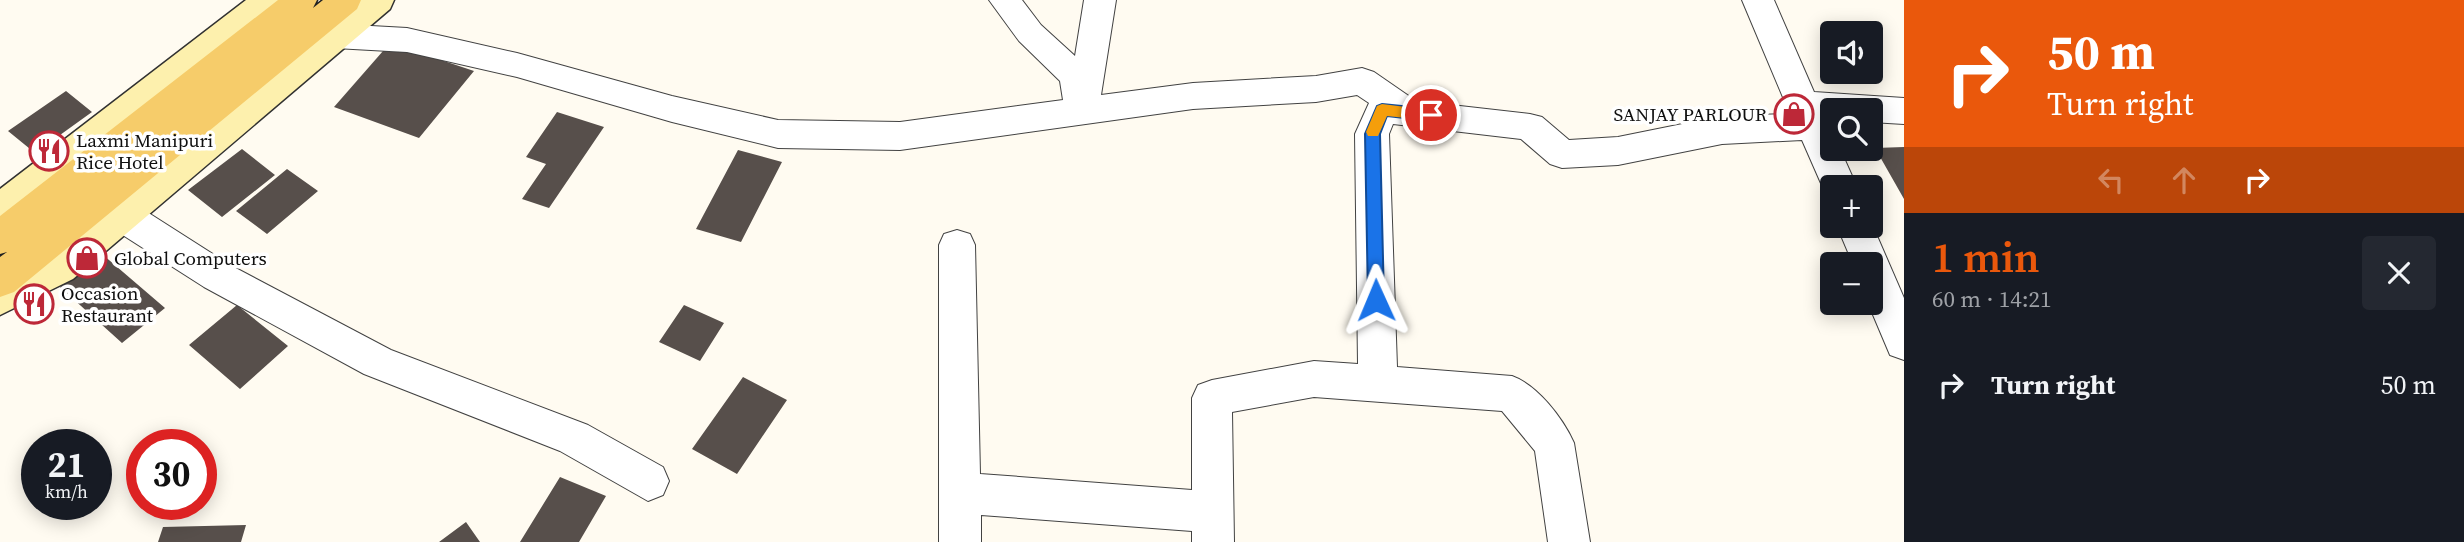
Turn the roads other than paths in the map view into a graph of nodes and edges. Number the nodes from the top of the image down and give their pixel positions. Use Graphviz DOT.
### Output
graph roads {
  1 [pos="269,0"];
  2 [pos="301,0"];
  3 [pos="345,0"];
  4 [pos="378,0"];
  5 [pos="1005,0"];
  6 [pos="1100,0"];
  7 [pos="1758,0"];
  8 [pos="335,36"];
  9 [pos="1082,110"];
  10 [pos="1904,111"];
  11 [pos="1409,113"];
  12 [pos="1808,115"];
  13 [pos="1834,175"];
  14 [pos="0,210"];
  15 [pos="120,214"];
  16 [pos="1860,238"];
  17 [pos="957,245"];
  18 [pos="8,259"];
  19 [pos="0,298"];
  20 [pos="1904,343"];
  21 [pos="1378,384"];
  22 [pos="648,481"];
  23 [pos="959,493"];
  24 [pos="1213,527"];
  25 [pos="960,542"];
  26 [pos="1569,542"];
  1 -- 14 [label="street"];
  2 -- 18 [label="main road"];
  3 -- 18 [label="main road"];
  4 -- 8 [label="street"];
  5 -- 9 [label="street"];
  6 -- 9 [label="street"];
  7 -- 12 [label="street"];
  8 -- 9 [label="street"];
  8 -- 15 [label="street"];
  9 -- 11 [label="street"];
  10 -- 12 [label="street"];
  11 -- 12 [label="street"];
  11 -- 21 [label="street"];
  12 -- 13 [label="street"];
  15 -- 19 [label="street"];
  15 -- 22 [label="street"];
  16 -- 20 [label="street"];
  17 -- 23 [label="street"];
  21 -- 24 [label="street"];
  21 -- 26 [label="street"];
  23 -- 24 [label="street"];
  23 -- 25 [label="street"];
}
